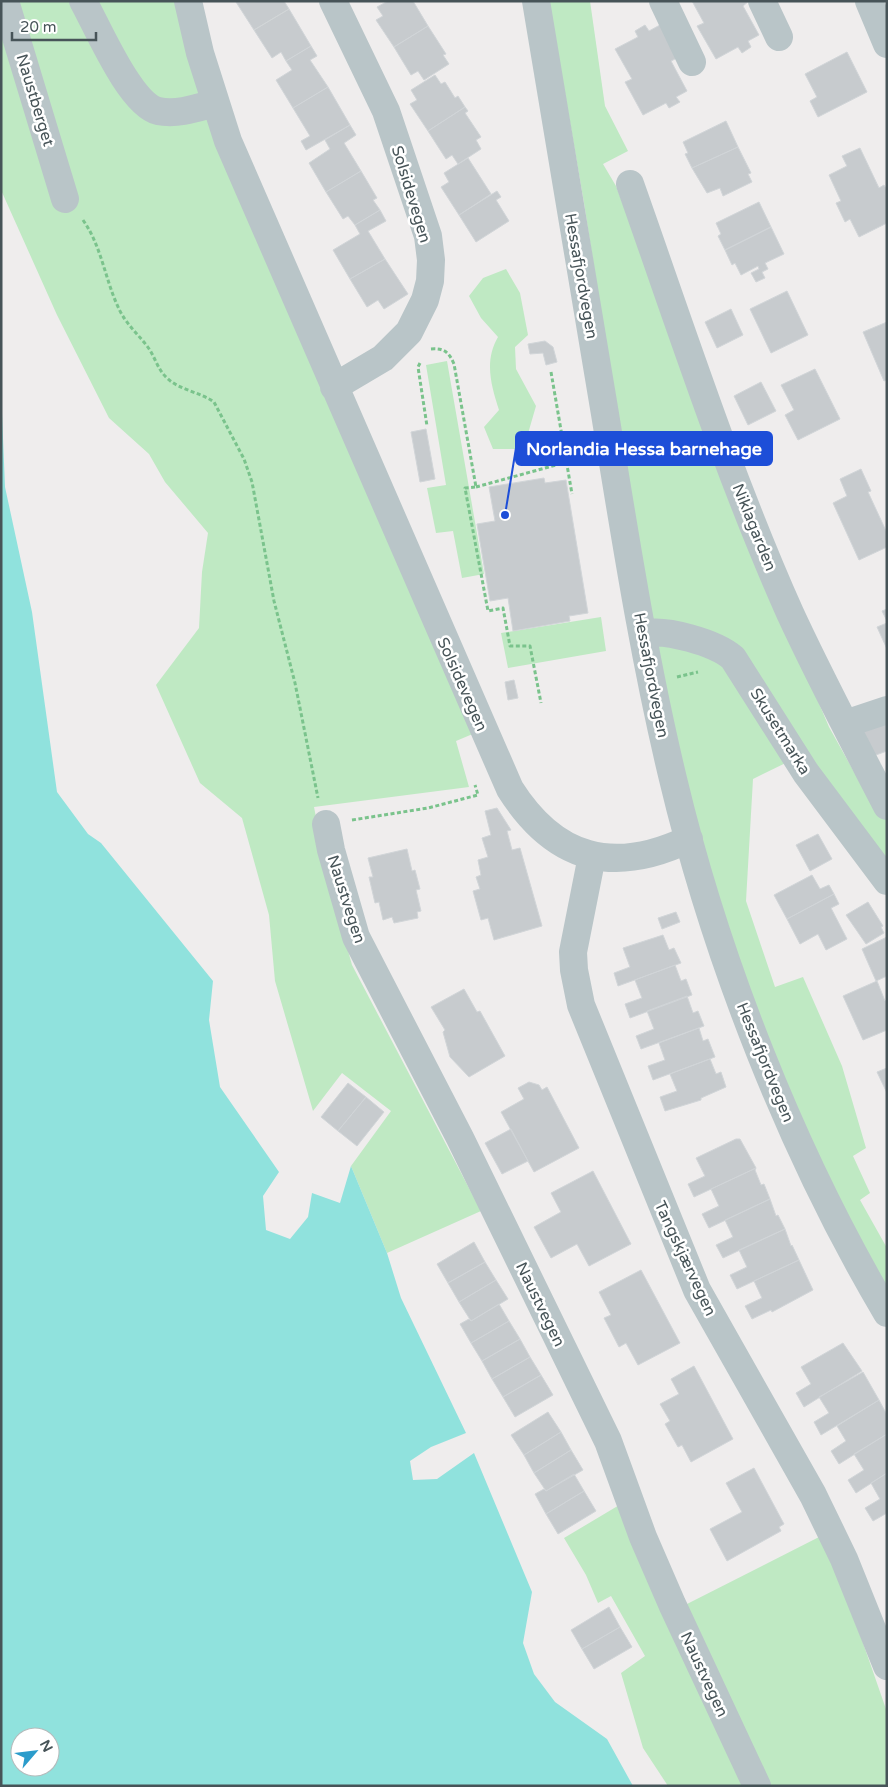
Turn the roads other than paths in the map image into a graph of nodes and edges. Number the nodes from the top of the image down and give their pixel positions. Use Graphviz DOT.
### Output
graph roads {
  1 [pos="5,1"];
  2 [pos="83,1"];
  3 [pos="188,1"];
  4 [pos="333,1"];
  5 [pos="536,1"];
  6 [pos="663,1"];
  7 [pos="762,1"];
  8 [pos="869,1"];
  9 [pos="779,37"];
  10 [pos="887,44"];
  11 [pos="692,62"];
  12 [pos="215,103"];
  13 [pos="630,184"];
  14 [pos="65,199"];
  15 [pos="334,387"];
  16 [pos="643,634"];
  17 [pos="887,710"];
  18 [pos="844,724"];
  19 [pos="887,806"];
  20 [pos="326,824"];
  21 [pos="689,839"];
  22 [pos="592,856"];
  23 [pos="887,881"];
  24 [pos="887,1313"];
  25 [pos="880,1634"];
  26 [pos="887,1666"];
  27 [pos="757,1786"];
  1 -- 14 [label="street, Naustberget"];
  2 -- 12 [label="street"];
  3 -- 12 [label="street, Solsidevegen"];
  4 -- 15 [label="street, Solsidevegen"];
  5 -- 16 [label="street, Hessafjordvegen"];
  6 -- 11 [label="street"];
  7 -- 9 [label="street"];
  8 -- 10 [label="street"];
  12 -- 15 [label="street, Solsidevegen"];
  13 -- 18 [label="street, Niklagarden"];
  15 -- 22 [label="street, Solsidevegen"];
  16 -- 21 [label="street, Hessafjordvegen"];
  16 -- 23 [label="street, Skusetmarka"];
  17 -- 18 [label="street"];
  18 -- 19 [label="street, Niklagarden"];
  20 -- 27 [label="street, Naustvegen"];
  21 -- 22 [label="street, Solsidevegen"];
  21 -- 24 [label="street, Hessafjordvegen"];
  22 -- 25 [label="street, Tangskjærvegen"];
  25 -- 26 [label="street, Tangskjærvegen"];
}
